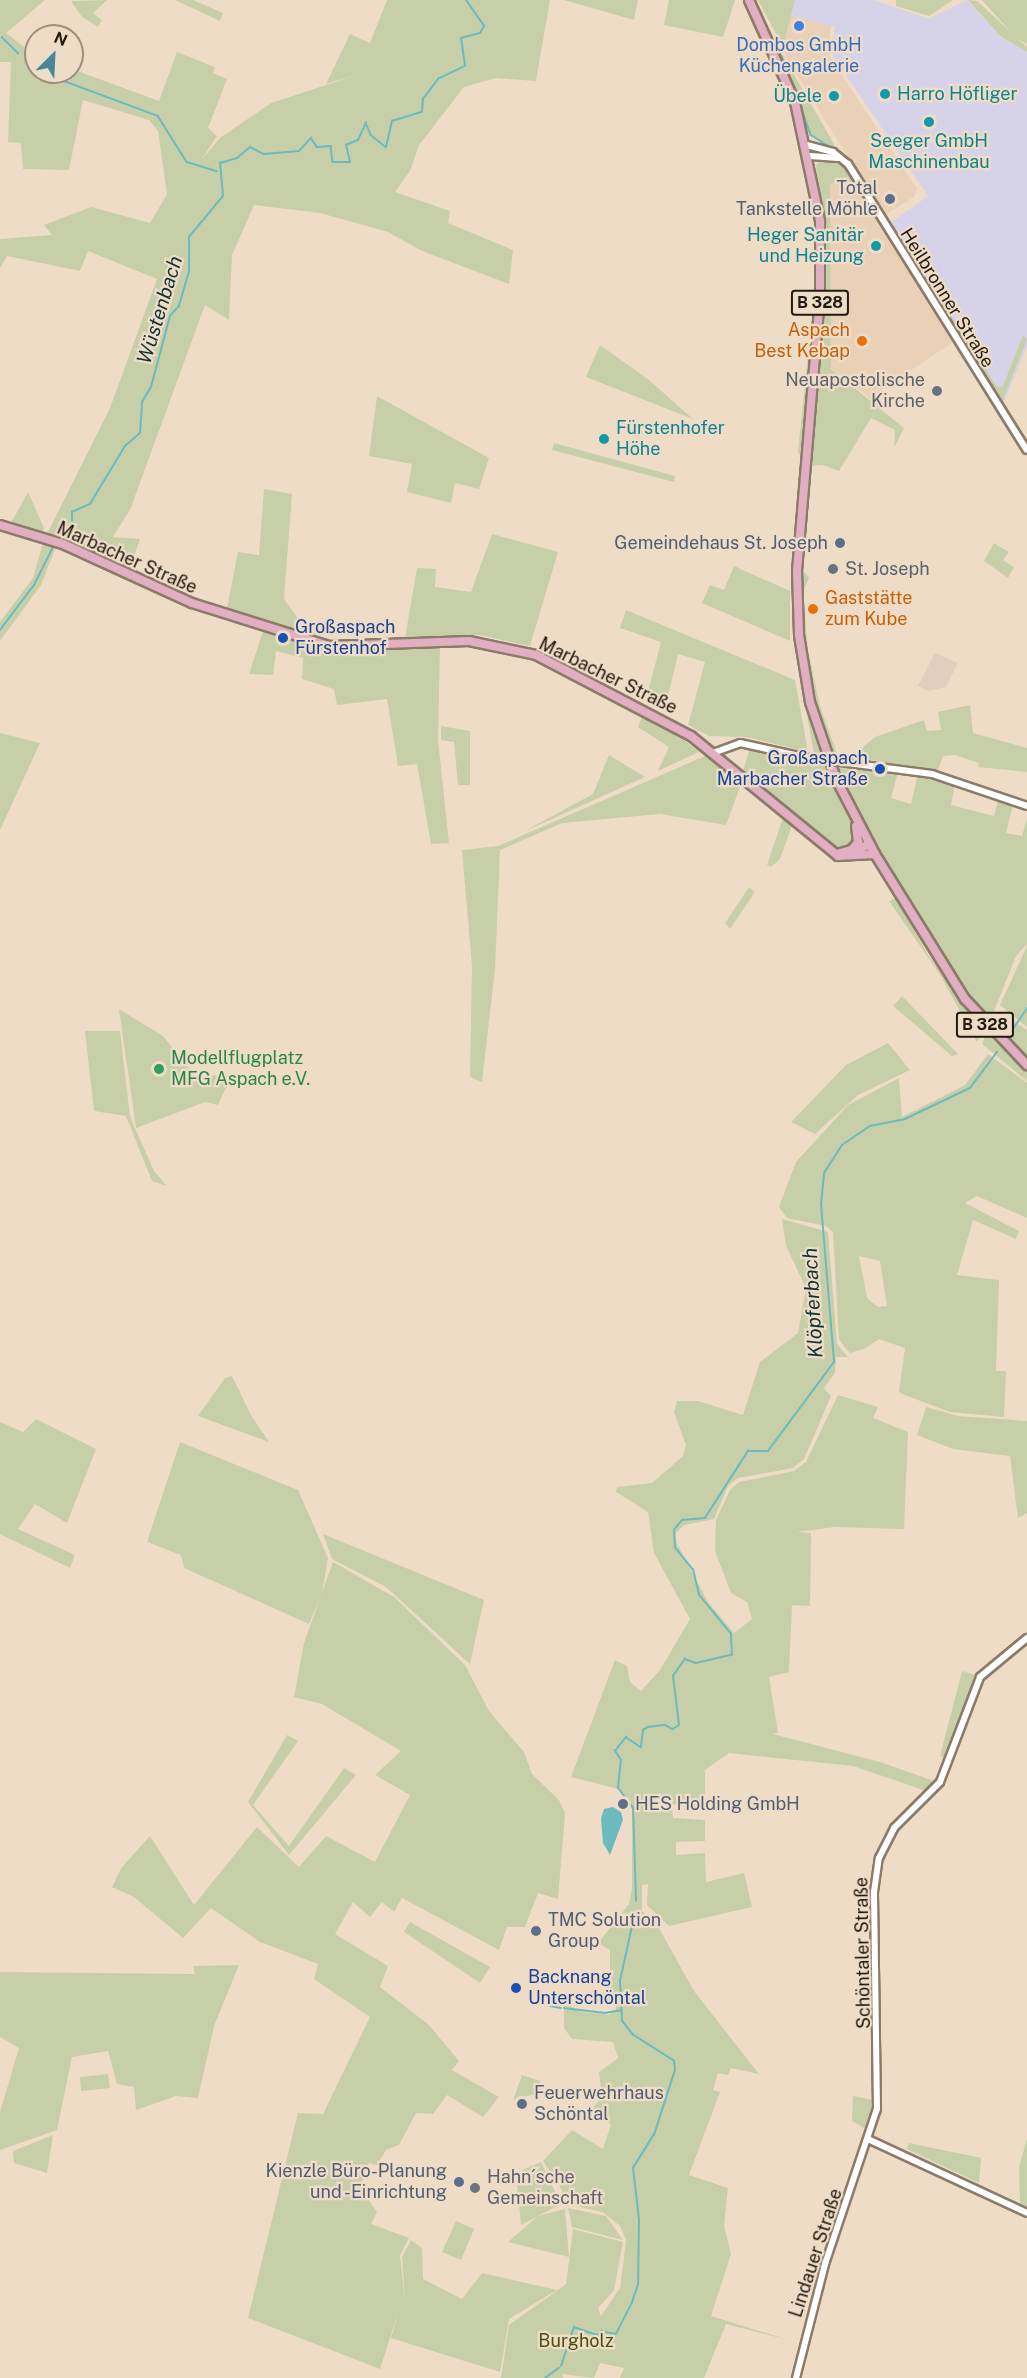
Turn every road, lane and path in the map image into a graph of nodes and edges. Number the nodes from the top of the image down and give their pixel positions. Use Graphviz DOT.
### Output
graph roads {
  1 [pos="749,0"];
  2 [pos="807,145"];
  3 [pos="810,156"];
  4 [pos="844,160"];
  5 [pos="1027,450"];
  6 [pos="0,525"];
  7 [pos="713,753"];
  8 [pos="1027,806"];
  9 [pos="856,822"];
  10 [pos="870,845"];
  11 [pos="831,850"];
  12 [pos="849,853"];
  13 [pos="875,854"];
  14 [pos="1027,1065"];
  15 [pos="1027,1638"];
  16 [pos="870,2140"];
  17 [pos="1027,2212"];
  18 [pos="796,2378"];
  1 -- 2 [label="main road, B 328"];
  2 -- 3 [label="main road, B 328"];
  2 -- 4 [label="street"];
  3 -- 4 [label="street"];
  3 -- 9 [label="main road, B 328"];
  4 -- 5 [label="street, Heilbronner Straße"];
  6 -- 7 [label="main road, Marbacher Straße"];
  7 -- 8 [label="street, bridge"];
  7 -- 11 [label="main road, Marbacher Straße"];
  9 -- 10 [label="main road, B 328"];
  9 -- 12 [label="main road"];
  10 -- 12 [label="main road"];
  10 -- 13 [label="main road, B 328"];
  11 -- 12 [label="main road"];
  11 -- 13 [label="main road"];
  13 -- 14 [label="main road, B 328"];
  15 -- 16 [label="street, Schöntaler Straße"];
  16 -- 17 [label="street"];
  16 -- 18 [label="street, Lindauer Straße"];
}
